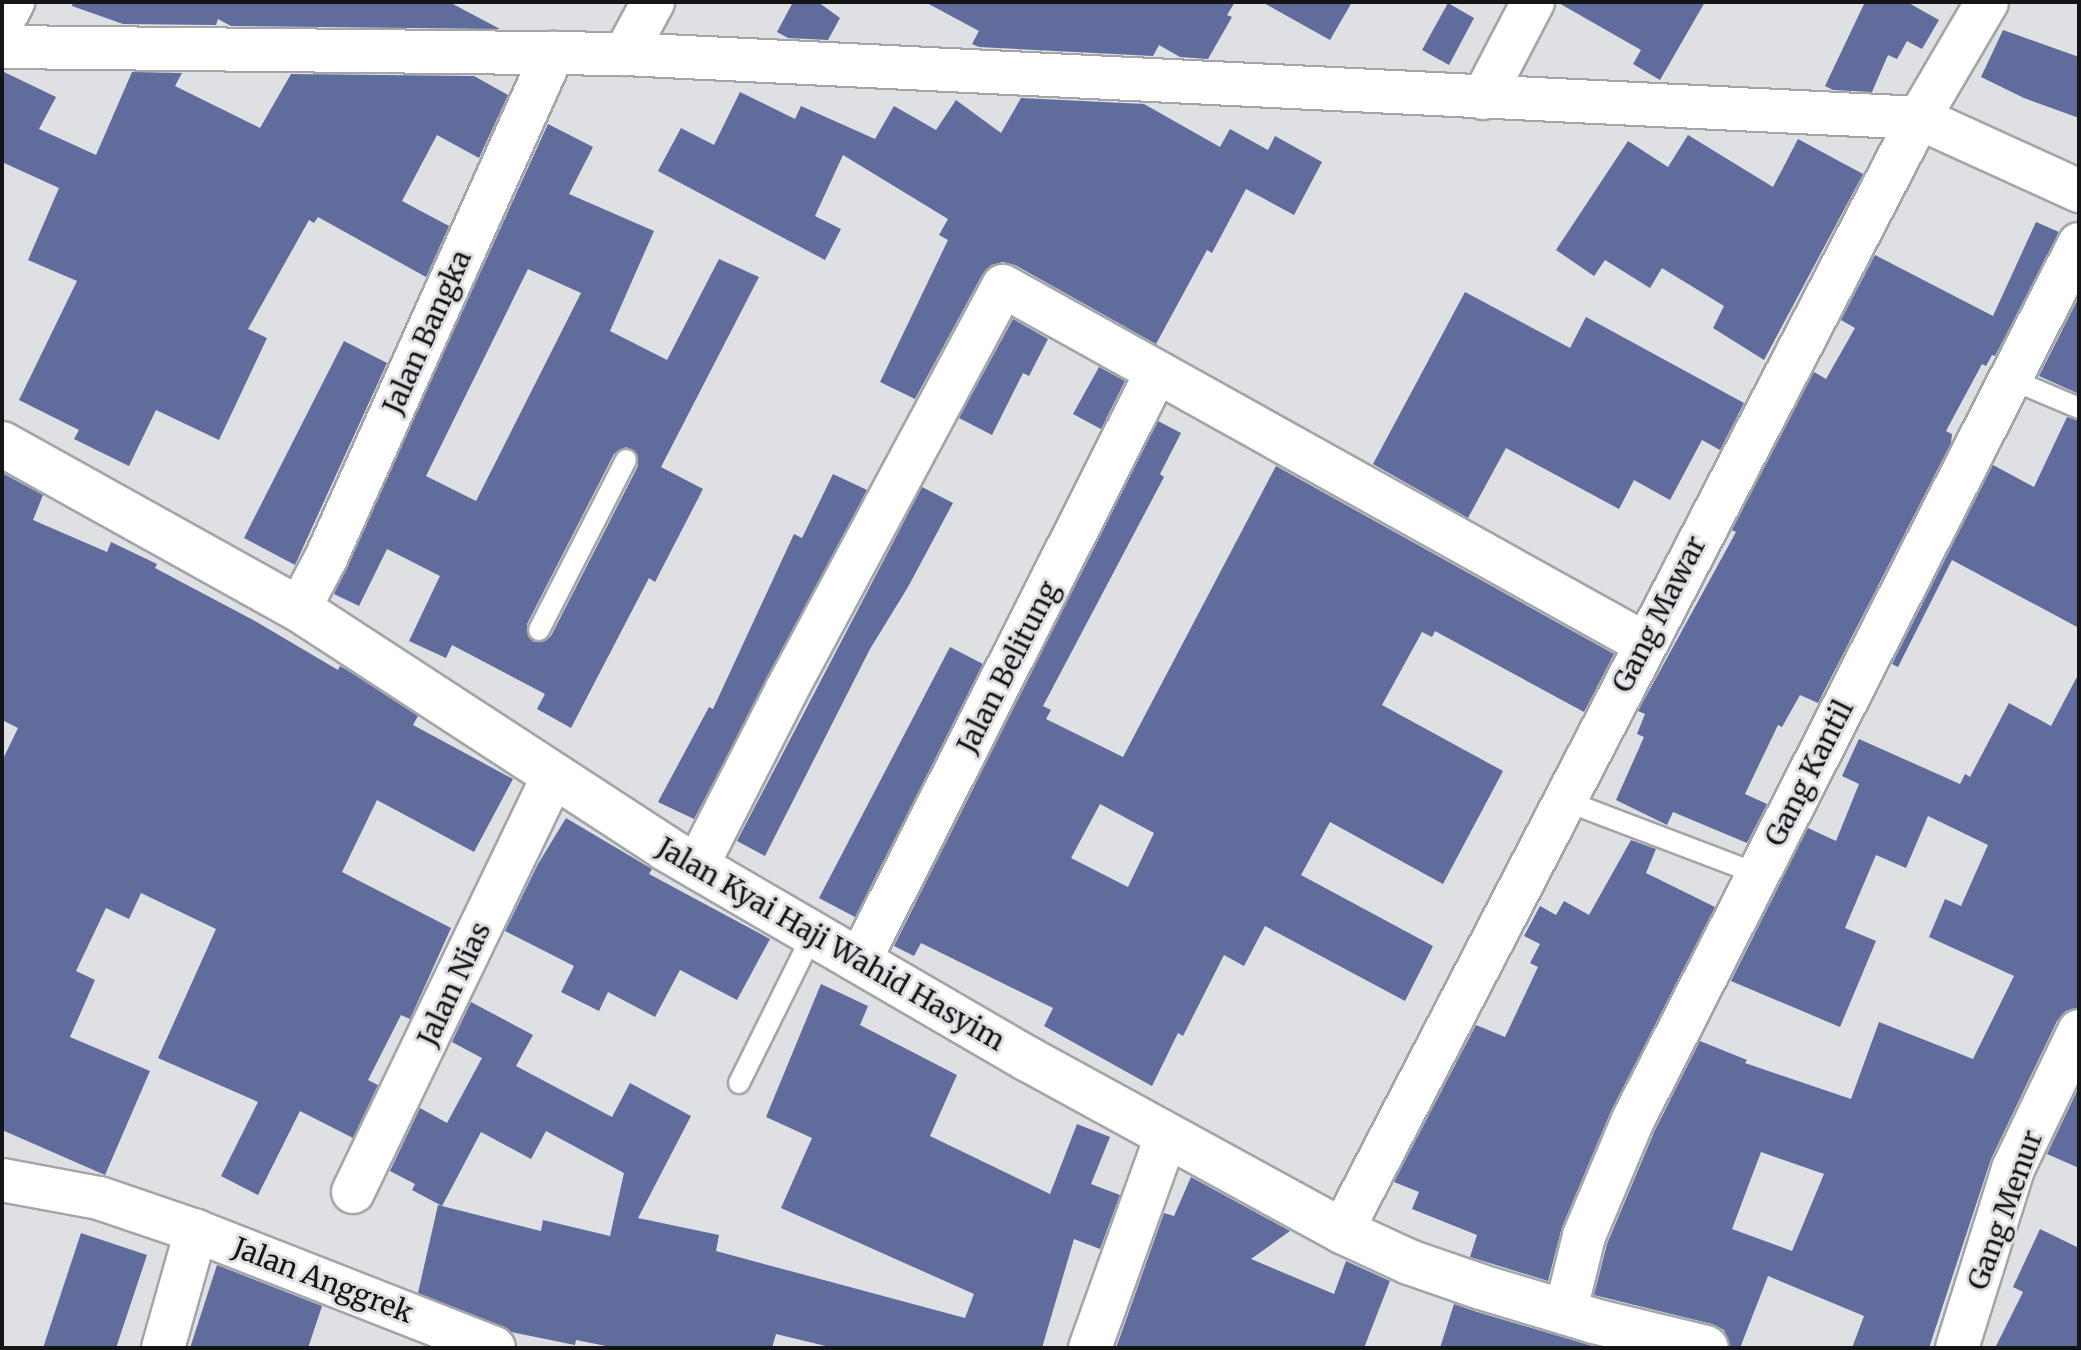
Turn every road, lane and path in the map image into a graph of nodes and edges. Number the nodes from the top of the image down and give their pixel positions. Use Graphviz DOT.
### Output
graph roads {
  1 [pos="13,2"];
  2 [pos="653,2"];
  3 [pos="1533,2"];
  4 [pos="1987,2"];
  5 [pos="2,23"];
  6 [pos="2,47"];
  7 [pos="553,53"];
  8 [pos="625,54"];
  9 [pos="1483,98"];
  10 [pos="1919,118"];
  11 [pos="2079,191"];
  12 [pos="2079,244"];
  13 [pos="1156,373"];
  14 [pos="2008,378"];
  15 [pos="2079,408"];
  16 [pos="2,444"];
  17 [pos="626,460"];
  18 [pos="299,609"];
  19 [pos="539,630"];
  20 [pos="1644,643"];
  21 [pos="554,775"];
  22 [pos="1563,800"];
  23 [pos="697,866"];
  24 [pos="1758,874"];
  25 [pos="813,934"];
  26 [pos="860,960"];
  27 [pos="2079,1031"];
  28 [pos="739,1083"];
  29 [pos="1167,1134"];
  30 [pos="2,1180"];
  31 [pos="353,1192"];
  32 [pos="196,1231"];
  33 [pos="1342,1231"];
  34 [pos="1580,1327"];
  35 [pos="163,1348"];
  36 [pos="494,1348"];
  37 [pos="1090,1348"];
  38 [pos="1706,1348"];
  39 [pos="1957,1348"];
  1 -- 5 [label="street"];
  2 -- 8 [label="street"];
  3 -- 9 [label="street"];
  4 -- 10 [label="street, Gang Mawar"];
  6 -- 7 [label="street"];
  7 -- 8 [label="street"];
  7 -- 18 [label="street, Jalan Bangka"];
  8 -- 9 [label="street"];
  9 -- 10 [label="street"];
  10 -- 11 [label="street"];
  10 -- 20 [label="street, Gang Mawar"];
  12 -- 14 [label="street, Gang Kantil"];
  13 -- 20 [label="street"];
  13 -- 23 [label="street"];
  13 -- 26 [label="street, Jalan Belitung"];
  14 -- 15 [label="lane"];
  14 -- 24 [label="street, Gang Kantil"];
  16 -- 18 [label="main road, Jalan Kyai Haji Wahid Hasyim"];
  17 -- 19 [label="lane"];
  18 -- 21 [label="main road, Jalan Kyai Haji Wahid Hasyim"];
  20 -- 22 [label="street, Gang Mawar"];
  21 -- 23 [label="main road, Jalan Kyai Haji Wahid Hasyim"];
  21 -- 31 [label="street, Jalan Nias"];
  22 -- 24 [label="lane"];
  22 -- 33 [label="street, Gang Mawar"];
  23 -- 25 [label="main road, Jalan Kyai Haji Wahid Hasyim"];
  24 -- 34 [label="street, Gang Kantil"];
  25 -- 26 [label="main road, Jalan Kyai Haji Wahid Hasyim"];
  25 -- 28 [label="lane"];
  26 -- 29 [label="main road, Jalan Kyai Haji Wahid Hasyim"];
  27 -- 39 [label="street, Gang Menur"];
  29 -- 33 [label="main road, Jalan Kyai Haji Wahid Hasyim"];
  29 -- 37 [label="street"];
  30 -- 32 [label="street, Jalan Anggrek"];
  32 -- 35 [label="street"];
  32 -- 36 [label="street, Jalan Anggrek"];
  33 -- 34 [label="main road, Jalan Kyai Haji Wahid Hasyim"];
  34 -- 38 [label="main road, Jalan Kyai Haji Wahid Hasyim"];
}
